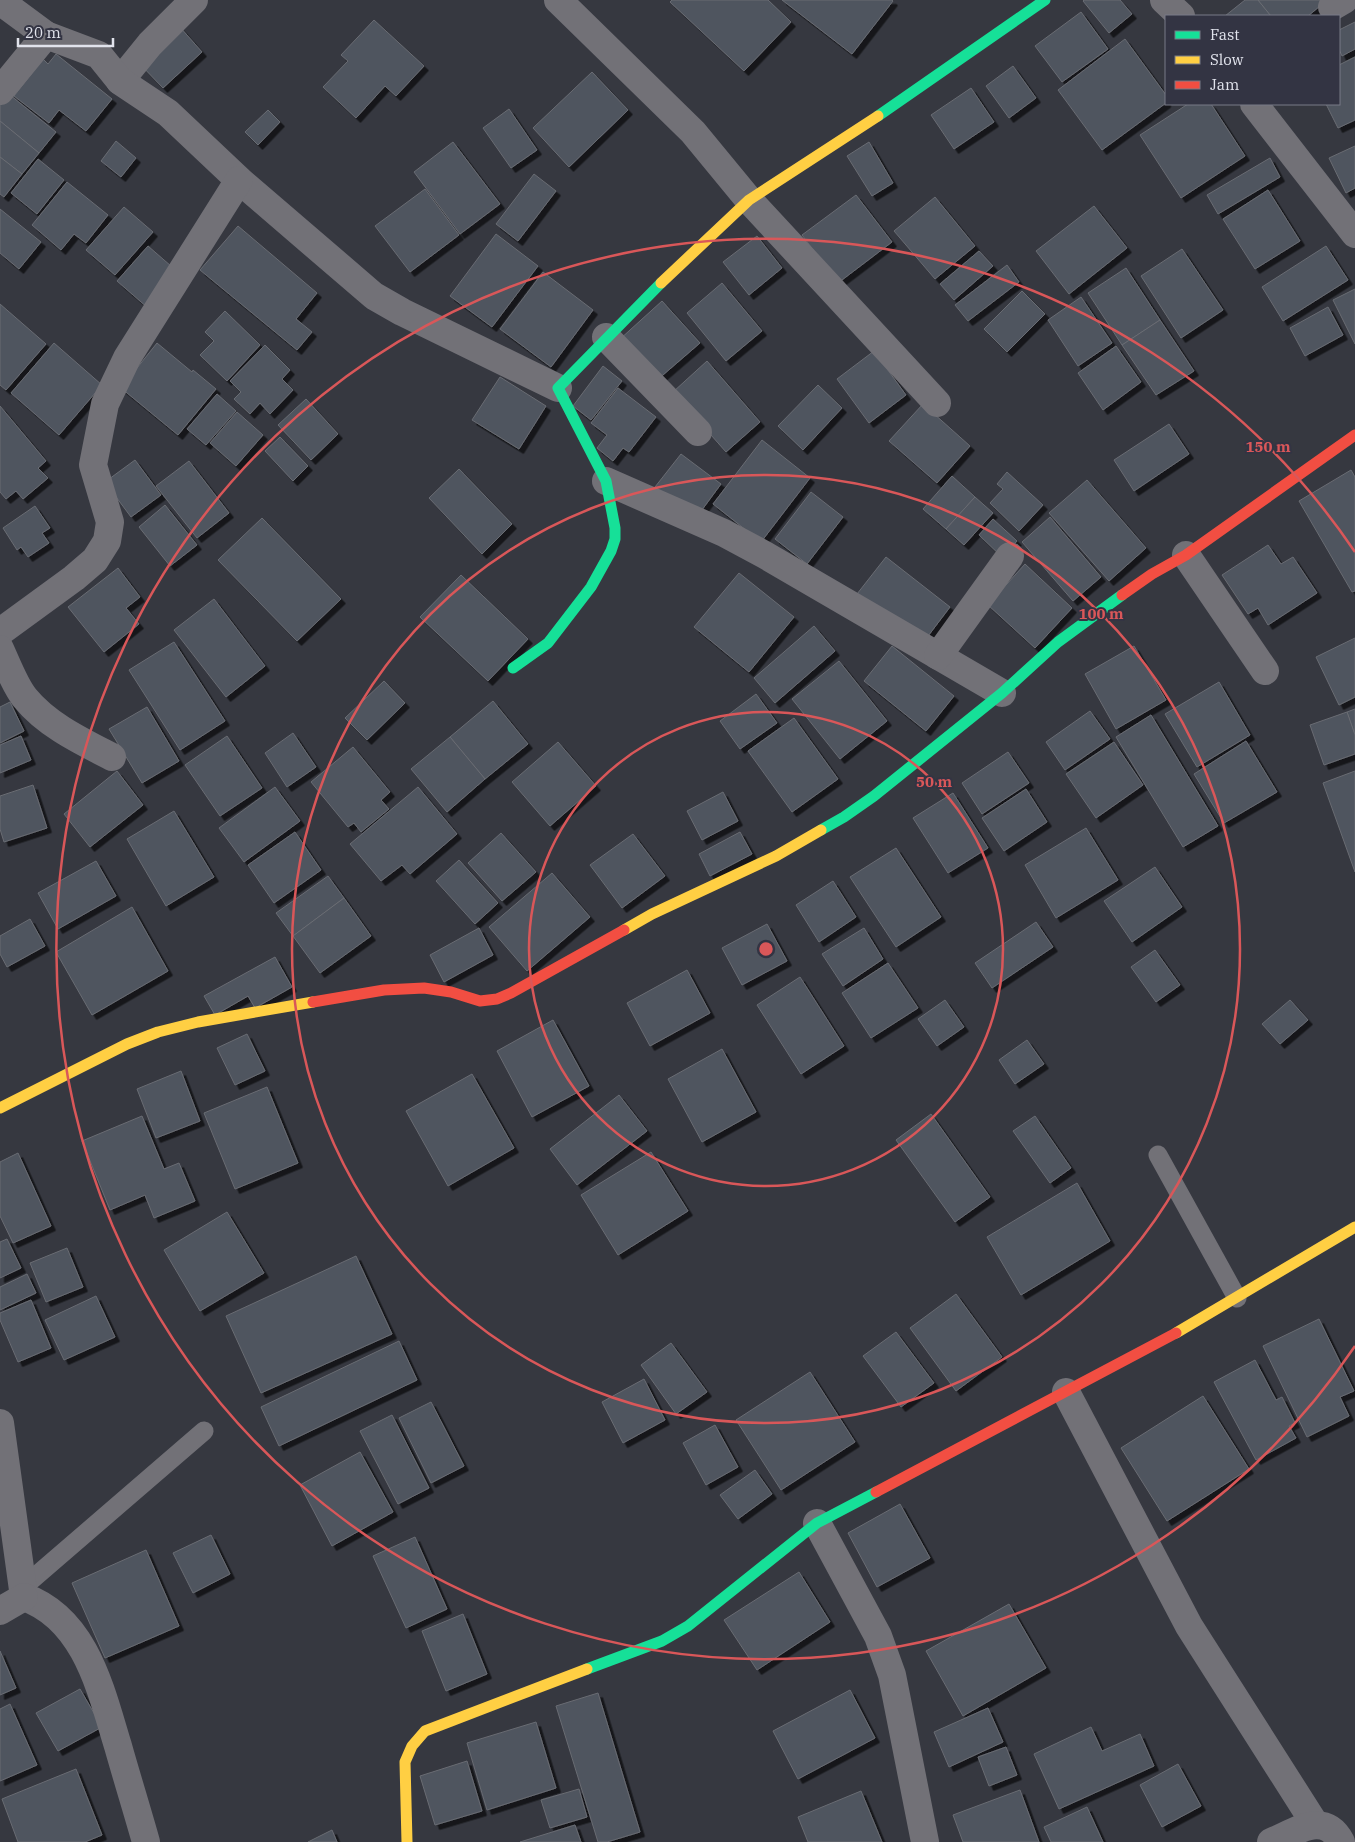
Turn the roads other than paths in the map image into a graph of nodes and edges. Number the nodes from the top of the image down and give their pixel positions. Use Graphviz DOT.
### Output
graph roads {
  1 [pos="194,0"];
  2 [pos="558,0"];
  3 [pos="1045,0"];
  4 [pos="1164,0"];
  5 [pos="0,1"];
  6 [pos="1180,15"];
  7 [pos="46,35"];
  8 [pos="120,81"];
  9 [pos="0,91"];
  10 [pos="1255,105"];
  11 [pos="239,180"];
  12 [pos="749,200"];
  13 [pos="1355,234"];
  14 [pos="606,337"];
  15 [pos="558,388"];
  16 [pos="937,403"];
  17 [pos="698,432"];
  18 [pos="1355,434"];
  19 [pos="606,481"];
  20 [pos="1186,555"];
  21 [pos="1010,556"];
  22 [pos="0,632"];
  23 [pos="0,649"];
  24 [pos="938,656"];
  25 [pos="513,668"];
  26 [pos="1265,671"];
  27 [pos="1002,693"];
  28 [pos="112,757"];
  29 [pos="0,1108"];
  30 [pos="1158,1155"];
  31 [pos="1355,1227"];
  32 [pos="1237,1298"];
  33 [pos="1066,1392"];
  34 [pos="0,1424"];
  35 [pos="204,1432"];
  36 [pos="817,1523"];
  37 [pos="23,1593"];
  38 [pos="0,1611"];
  39 [pos="1315,1824"];
  40 [pos="146,1842"];
  41 [pos="407,1842"];
  42 [pos="925,1842"];
  43 [pos="1271,1842"];
  44 [pos="1341,1842"];
  1 -- 8 [label="street"];
  2 -- 12 [label="street"];
  3 -- 12 [label="street"];
  4 -- 6 [label="street"];
  5 -- 7 [label="street"];
  7 -- 8 [label="street"];
  7 -- 9 [label="street"];
  8 -- 11 [label="street"];
  10 -- 13 [label="street"];
  11 -- 15 [label="street"];
  11 -- 22 [label="street"];
  12 -- 14 [label="street"];
  12 -- 16 [label="street"];
  14 -- 15 [label="street"];
  14 -- 17 [label="street"];
  15 -- 19 [label="street"];
  18 -- 20 [label="street"];
  19 -- 24 [label="street"];
  19 -- 25 [label="street"];
  20 -- 26 [label="street"];
  20 -- 27 [label="street"];
  21 -- 24 [label="street"];
  23 -- 28 [label="street"];
  24 -- 27 [label="street"];
  27 -- 29 [label="street"];
  30 -- 32 [label="lane"];
  31 -- 32 [label="street"];
  32 -- 33 [label="street"];
  33 -- 36 [label="street"];
  33 -- 39 [label="street"];
  34 -- 37 [label="street"];
  35 -- 37 [label="lane"];
  36 -- 41 [label="street"];
  36 -- 42 [label="street"];
  37 -- 38 [label="street"];
  37 -- 40 [label="street"];
  39 -- 43 [label="street"];
  39 -- 44 [label="street"];
}
